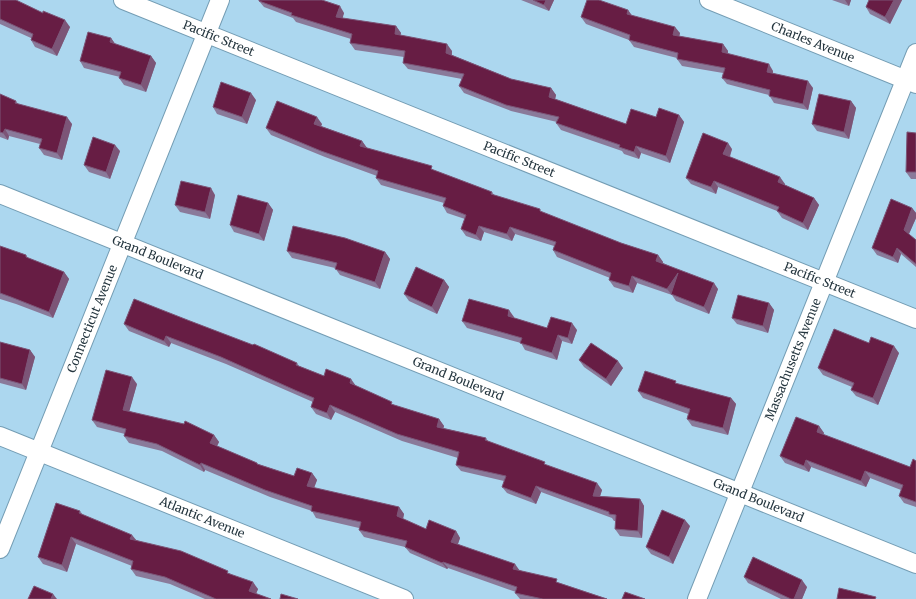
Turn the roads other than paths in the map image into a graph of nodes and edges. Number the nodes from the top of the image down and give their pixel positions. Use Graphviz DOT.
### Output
graph roads {
  1 [pos="123,0"];
  2 [pos="220,0"];
  3 [pos="709,0"];
  4 [pos="206,34"];
  5 [pos="916,53"];
  6 [pos="911,81"];
  7 [pos="0,194"];
  8 [pos="122,244"];
  9 [pos="824,282"];
  10 [pos="916,319"];
  11 [pos="0,436"];
  12 [pos="39,452"];
  13 [pos="740,493"];
  14 [pos="0,549"];
  15 [pos="916,564"];
  16 [pos="404,599"];
  17 [pos="697,599"];
  1 -- 4 [label="street, Pacific Street"];
  2 -- 4 [label="street, Connecticut Avenue"];
  3 -- 6 [label="street, Charles Avenue"];
  4 -- 8 [label="street, Connecticut Avenue"];
  4 -- 9 [label="street, Pacific Street"];
  5 -- 6 [label="street, Massachusetts Avenue"];
  6 -- 9 [label="street, Massachusetts Avenue"];
  7 -- 8 [label="street, Grand Boulevard"];
  8 -- 12 [label="street, Connecticut Avenue"];
  8 -- 13 [label="street, Grand Boulevard"];
  9 -- 10 [label="street, Pacific Street"];
  9 -- 13 [label="street, Massachusetts Avenue"];
  11 -- 12 [label="street, Atlantic Avenue"];
  12 -- 14 [label="street, Connecticut Avenue"];
  12 -- 16 [label="street, Atlantic Avenue"];
  13 -- 15 [label="street, Grand Boulevard"];
  13 -- 17 [label="street, Massachusetts Avenue"];
}
